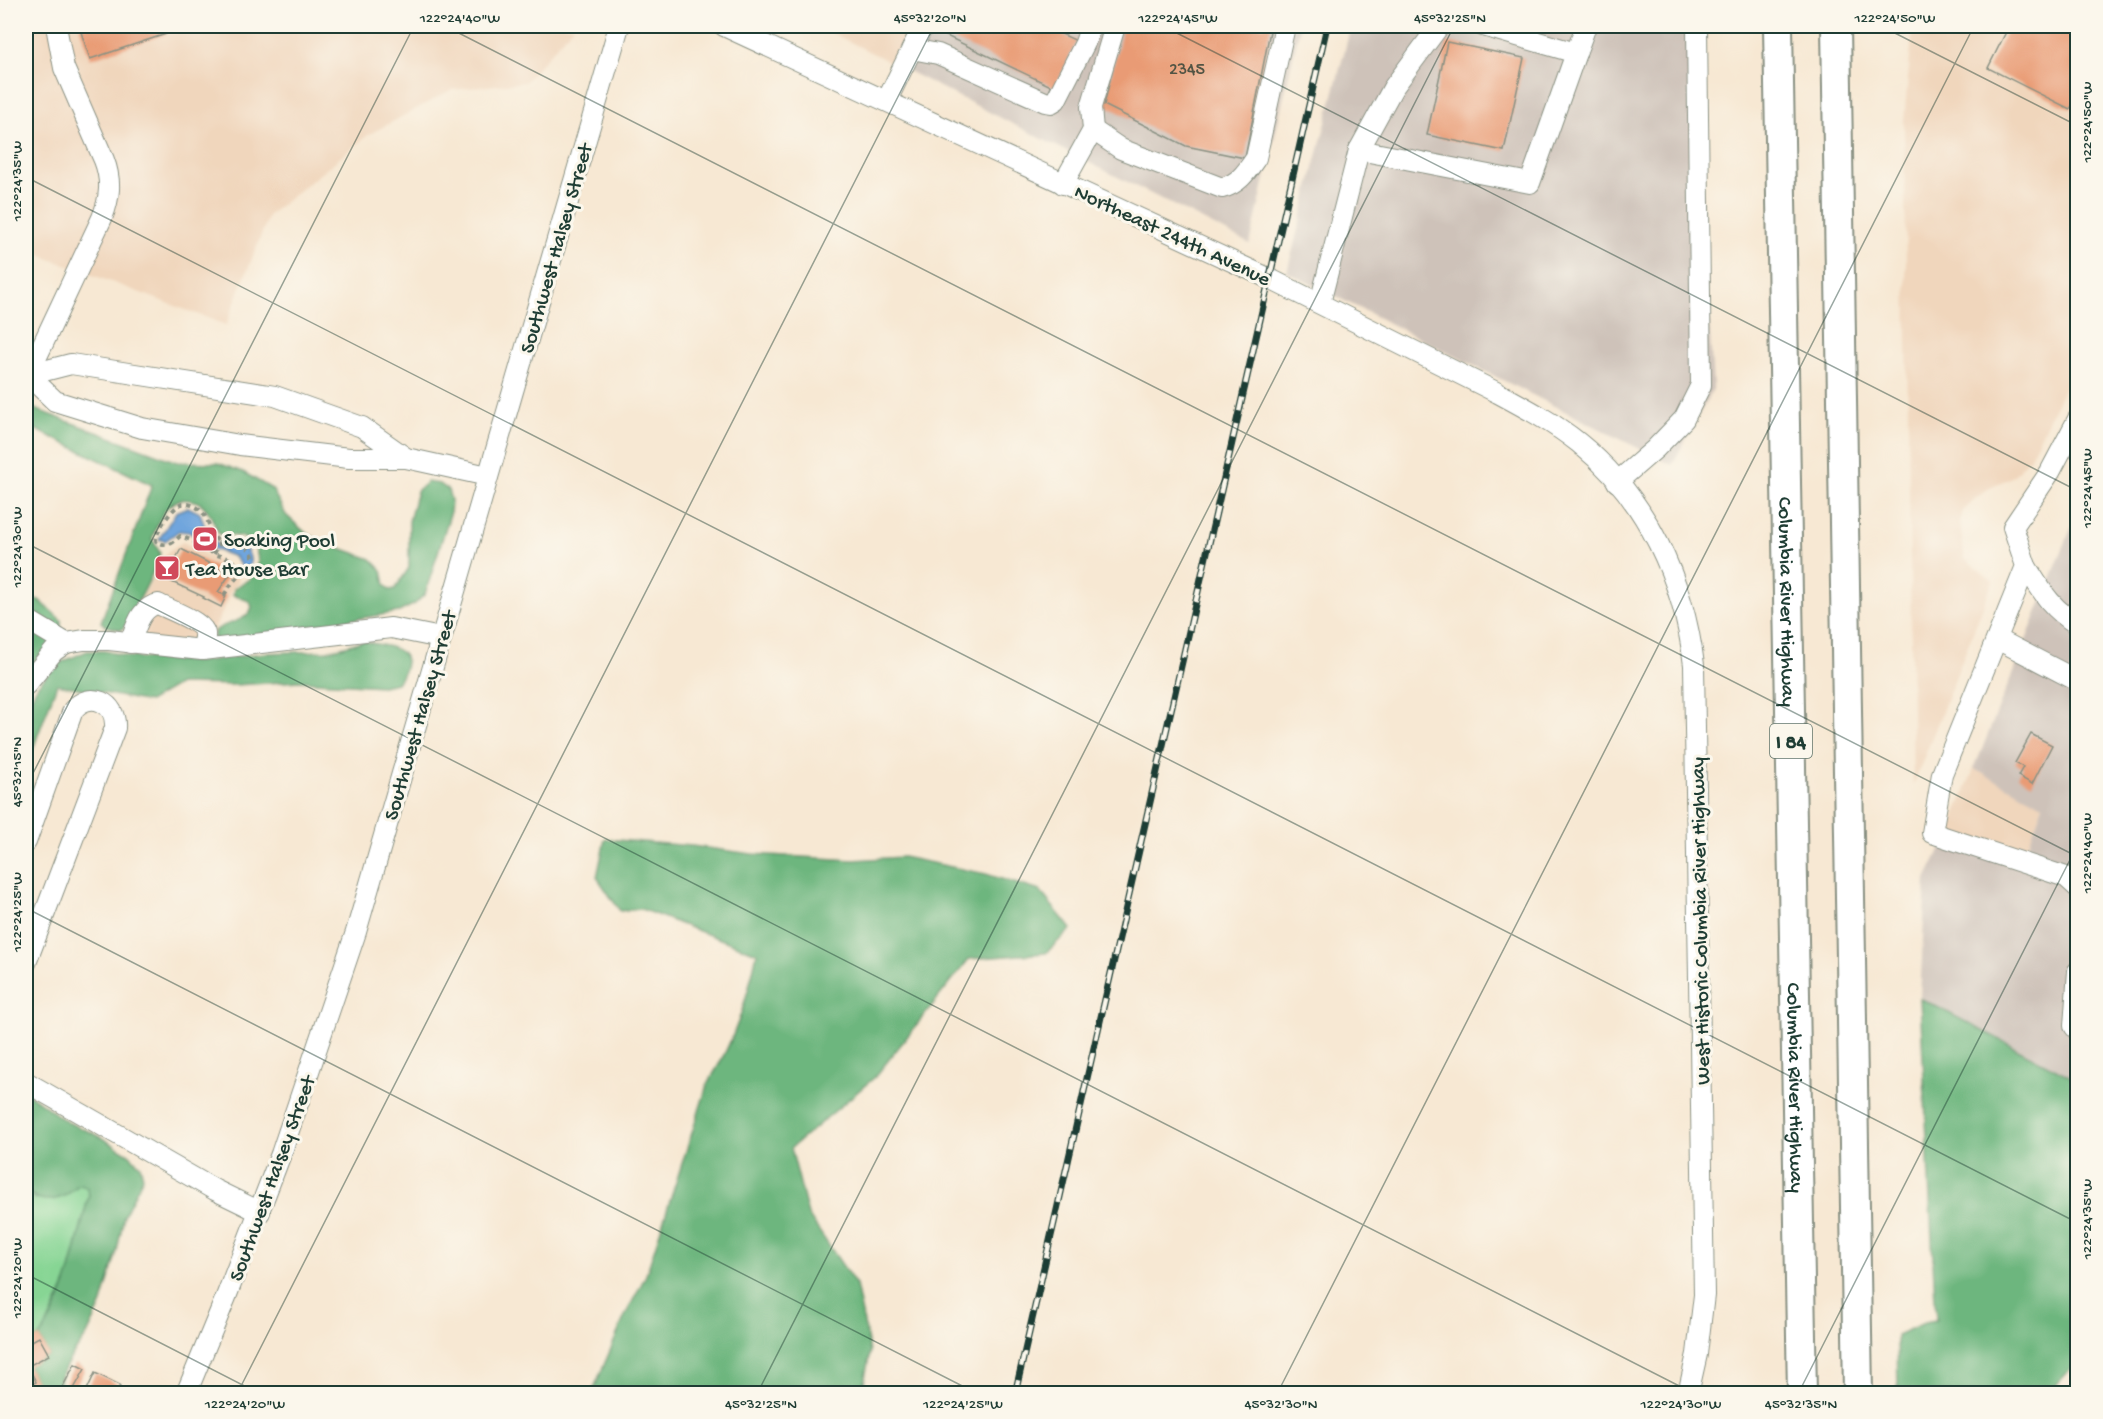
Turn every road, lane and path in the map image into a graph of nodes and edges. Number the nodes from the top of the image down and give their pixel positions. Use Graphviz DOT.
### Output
graph roads {
  1 [pos="56,26"];
  2 [pos="620,26"];
  3 [pos="724,26"];
  4 [pos="923,26"];
  5 [pos="1086,26"];
  6 [pos="1115,26"];
  7 [pos="1285,26"];
  8 [pos="1439,26"];
  9 [pos="1483,26"];
  10 [pos="1586,26"];
  11 [pos="1697,26"];
  12 [pos="1767,26"];
  13 [pos="1779,26"];
  14 [pos="1836,26"];
  15 [pos="1849,26"];
  16 [pos="912,49"];
  17 [pos="1576,53"];
  18 [pos="1779,89"];
  19 [pos="887,100"];
  20 [pos="1837,111"];
  21 [pos="1093,130"];
  22 [pos="1359,150"];
  23 [pos="1064,184"];
  24 [pos="1320,303"];
  25 [pos="27,377"];
  26 [pos="2078,419"];
  27 [pos="406,458"];
  28 [pos="488,476"];
  29 [pos="1612,476"];
  30 [pos="219,543"];
  31 [pos="214,553"];
  32 [pos="2026,566"];
  33 [pos="241,573"];
  34 [pos="224,596"];
  35 [pos="26,619"];
  36 [pos="2078,625"];
  37 [pos="441,638"];
  38 [pos="1996,639"];
  39 [pos="66,643"];
  40 [pos="130,643"];
  41 [pos="202,650"];
  42 [pos="2078,681"];
  43 [pos="26,685"];
  44 [pos="26,842"];
  45 [pos="2078,888"];
  46 [pos="26,963"];
  47 [pos="2078,971"];
  48 [pos="2078,1031"];
  49 [pos="26,1082"];
  50 [pos="260,1212"];
  51 [pos="186,1394"];
  52 [pos="1688,1394"];
  53 [pos="1802,1394"];
  54 [pos="1858,1394"];
  1 -- 25 [label="street"];
  2 -- 28 [label="street, Southwest Halsey Street"];
  3 -- 19 [label="street, Northeast 244th Avenue"];
  4 -- 16 [label="street"];
  5 -- 16 [label="street"];
  6 -- 21 [label="street"];
  7 -- 21 [label="street"];
  8 -- 22 [label="street"];
  9 -- 17 [label="street"];
  10 -- 17 [label="street"];
  11 -- 29 [label="street"];
  12 -- 18 [label="highway"];
  13 -- 18 [label="highway, Columbia River Highway / I 84"];
  14 -- 20 [label="highway"];
  15 -- 20 [label="highway"];
  16 -- 19 [label="street"];
  17 -- 22 [label="street"];
  18 -- 53 [label="highway, Columbia River Highway / I 84"];
  19 -- 23 [label="street, Northeast 244th Avenue"];
  20 -- 54 [label="highway"];
  21 -- 23 [label="street"];
  22 -- 24 [label="street"];
  23 -- 24 [label="street, Northeast 244th Avenue"];
  24 -- 29 [label="street, Northeast 244th Avenue"];
  25 -- 27 [label="street"];
  25 -- 27 [label="street"];
  26 -- 32 [label="street"];
  27 -- 28 [label="street"];
  28 -- 37 [label="street, Southwest Halsey Street"];
  29 -- 52 [label="street, West Historic Columbia River Highway"];
  30 -- 31 [label="path"];
  30 -- 31 [label="path"];
  30 -- 33 [label="path"];
  31 -- 33 [label="path"];
  32 -- 36 [label="street"];
  32 -- 38 [label="street"];
  33 -- 34 [label="path"];
  35 -- 39 [label="street"];
  37 -- 41 [label="street"];
  37 -- 50 [label="street, Southwest Halsey Street"];
  38 -- 42 [label="street"];
  38 -- 45 [label="street"];
  39 -- 40 [label="street"];
  39 -- 43 [label="street"];
  40 -- 41 [label="street"];
  40 -- 41 [label="street"];
  44 -- 46 [label="street"];
  47 -- 48 [label="street"];
  49 -- 50 [label="street"];
  50 -- 51 [label="street, Southwest Halsey Street"];
}
